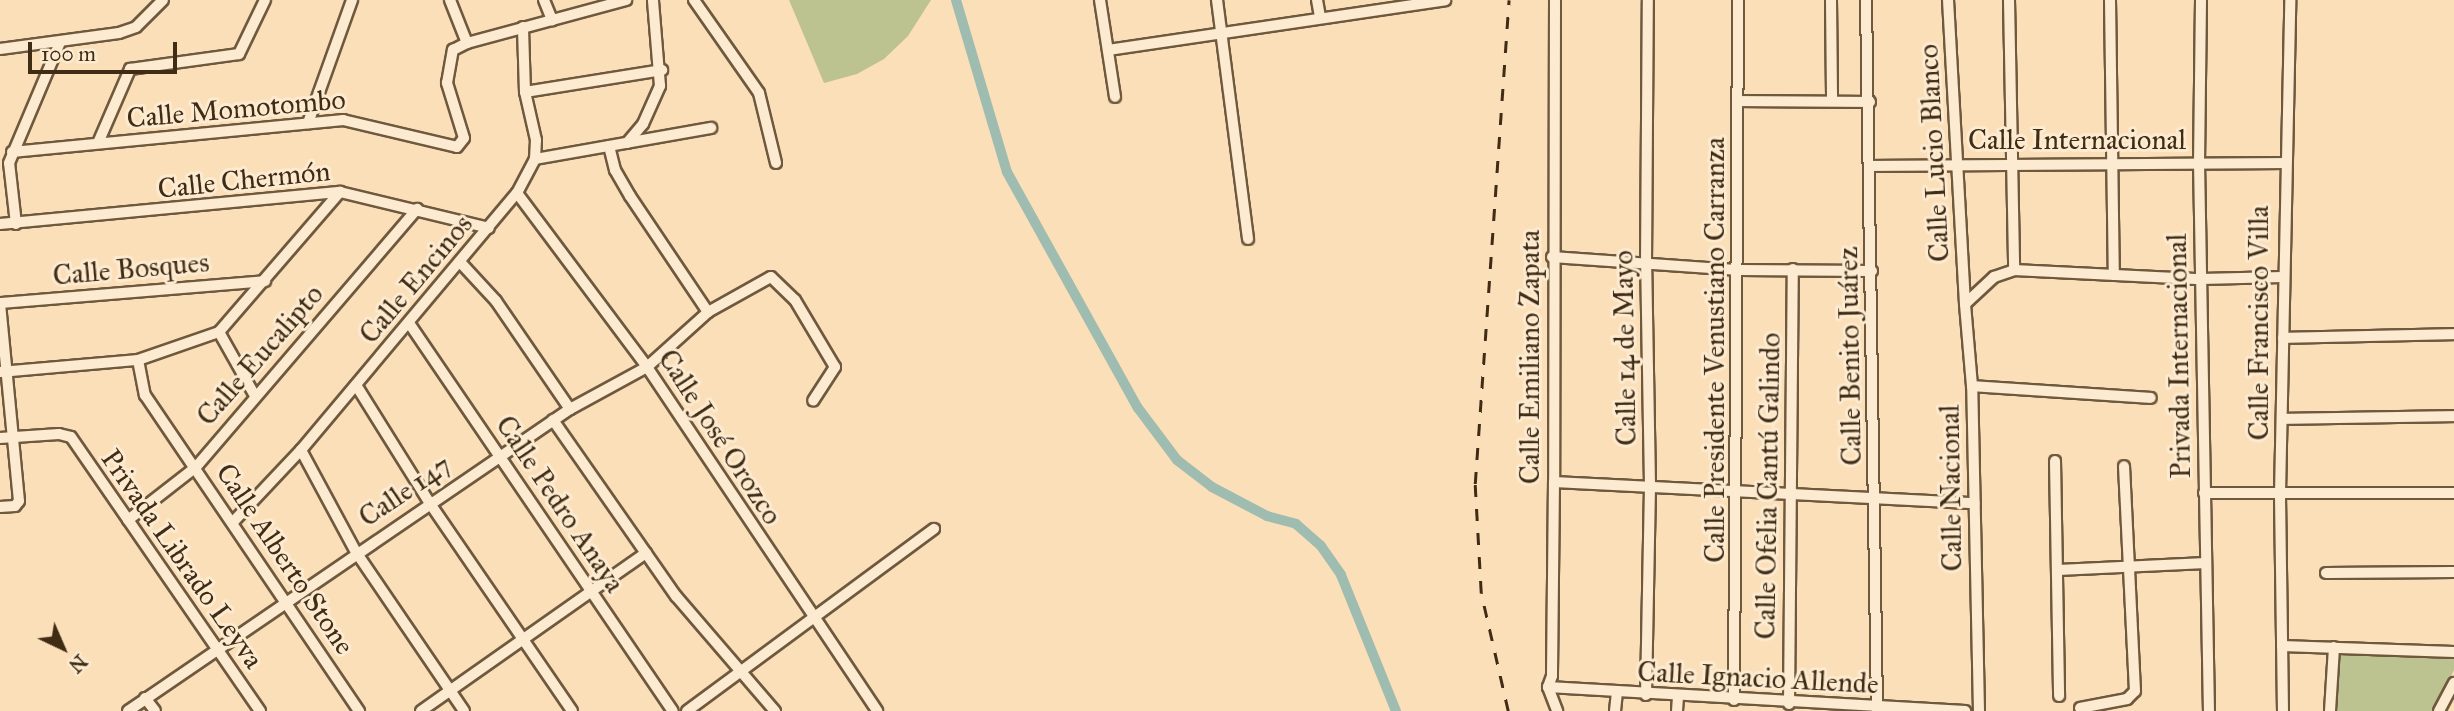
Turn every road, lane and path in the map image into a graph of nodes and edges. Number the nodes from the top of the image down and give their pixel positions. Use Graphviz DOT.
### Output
graph roads {
  1 [pos="163,0"];
  2 [pos="265,0"];
  3 [pos="352,0"];
  4 [pos="450,0"];
  5 [pos="544,0"];
  6 [pos="626,0"];
  7 [pos="653,0"];
  8 [pos="694,0"];
  9 [pos="1100,0"];
  10 [pos="1217,0"];
  11 [pos="1317,0"];
  12 [pos="1445,0"];
  13 [pos="1555,0"];
  14 [pos="1648,0"];
  15 [pos="1738,0"];
  16 [pos="1831,0"];
  17 [pos="1866,0"];
  18 [pos="1948,0"];
  19 [pos="2009,0"];
  20 [pos="2110,0"];
  21 [pos="2201,0"];
  22 [pos="2290,0"];
  23 [pos="1320,17"];
  24 [pos="552,20"];
  25 [pos="523,27"];
  26 [pos="1223,33"];
  27 [pos="61,42"];
  28 [pos="467,43"];
  29 [pos="0,49"];
  30 [pos="1108,50"];
  31 [pos="662,69"];
  32 [pos="524,92"];
  33 [pos="1115,97"];
  34 [pos="1832,99"];
  35 [pos="1739,101"];
  36 [pos="1870,102"];
  37 [pos="308,123"];
  38 [pos="712,128"];
  39 [pos="626,143"];
  40 [pos="98,144"];
  41 [pos="609,146"];
  42 [pos="12,152"];
  43 [pos="535,159"];
  44 [pos="2112,162"];
  45 [pos="2199,162"];
  46 [pos="776,163"];
  47 [pos="2012,163"];
  48 [pos="2283,163"];
  49 [pos="1958,164"];
  50 [pos="1871,166"];
  51 [pos="340,192"];
  52 [pos="517,193"];
  53 [pos="417,209"];
  54 [pos="0,223"];
  55 [pos="16,224"];
  56 [pos="489,228"];
  57 [pos="1248,239"];
  58 [pos="1552,257"];
  59 [pos="460,262"];
  60 [pos="1646,263"];
  61 [pos="1793,269"];
  62 [pos="1740,270"];
  63 [pos="2014,270"];
  64 [pos="1871,271"];
  65 [pos="2114,275"];
  66 [pos="2282,277"];
  67 [pos="2201,279"];
  68 [pos="265,281"];
  69 [pos="0,303"];
  70 [pos="1965,304"];
  71 [pos="708,312"];
  72 [pos="409,323"];
  73 [pos="219,331"];
  74 [pos="2454,334"];
  75 [pos="2283,338"];
  76 [pos="138,360"];
  77 [pos="647,367"];
  78 [pos="4,371"];
  79 [pos="356,385"];
  80 [pos="1972,386"];
  81 [pos="254,394"];
  82 [pos="2151,398"];
  83 [pos="813,401"];
  84 [pos="570,409"];
  85 [pos="2454,416"];
  86 [pos="2282,419"];
  87 [pos="553,420"];
  88 [pos="0,438"];
  89 [pos="14,438"];
  90 [pos="301,450"];
  91 [pos="499,456"];
  92 [pos="2055,461"];
  93 [pos="2124,466"];
  94 [pos="195,467"];
  95 [pos="1554,482"];
  96 [pos="1650,485"];
  97 [pos="1737,489"];
  98 [pos="1788,493"];
  99 [pos="2204,493"];
  100 [pos="2454,493"];
  101 [pos="2280,494"];
  102 [pos="1875,500"];
  103 [pos="429,502"];
  104 [pos="1973,503"];
  105 [pos="0,507"];
  106 [pos="128,520"];
  107 [pos="234,521"];
  108 [pos="934,529"];
  109 [pos="356,552"];
  110 [pos="646,553"];
  111 [pos="2206,563"];
  112 [pos="2129,566"];
  113 [pos="2058,570"];
  114 [pos="2454,572"];
  115 [pos="2326,573"];
  116 [pos="592,592"];
  117 [pos="286,599"];
  118 [pos="812,619"];
  119 [pos="523,640"];
  120 [pos="2282,646"];
  121 [pos="216,647"];
  122 [pos="2334,647"];
  123 [pos="2454,652"];
  124 [pos="742,671"];
  125 [pos="2454,683"];
  126 [pos="1548,687"];
  127 [pos="452,693"];
  128 [pos="1617,693"];
  129 [pos="1646,695"];
  130 [pos="1678,696"];
  131 [pos="2059,696"];
  132 [pos="145,698"];
  133 [pos="1738,704"];
  134 [pos="1789,704"];
  135 [pos="1810,708"];
  136 [pos="2080,708"];
  137 [pos="1877,709"];
  138 [pos="128,711"];
  139 [pos="155,711"];
  140 [pos="260,711"];
  141 [pos="359,711"];
  142 [pos="421,711"];
  143 [pos="464,711"];
  144 [pos="572,711"];
  145 [pos="673,711"];
  146 [pos="687,711"];
  147 [pos="775,711"];
  148 [pos="877,711"];
  149 [pos="1556,711"];
  150 [pos="1615,711"];
  151 [pos="1677,711"];
  152 [pos="1965,711"];
  153 [pos="1979,711"];
  154 [pos="2209,711"];
  155 [pos="2283,711"];
  156 [pos="2330,711"];
  157 [pos="2439,711"];
  1 -- 27 [label="street"];
  2 -- 40 [label="street"];
  3 -- 37 [label="street"];
  4 -- 28 [label="street"];
  5 -- 24 [label="street"];
  6 -- 24 [label="street"];
  7 -- 31 [label="street"];
  8 -- 46 [label="street"];
  9 -- 30 [label="street"];
  10 -- 26 [label="street"];
  11 -- 23 [label="street"];
  12 -- 23 [label="street"];
  13 -- 58 [label="street, Calle Emiliano Zapata"];
  14 -- 60 [label="street, Calle 14 de Mayo"];
  15 -- 35 [label="street, Calle Presidente Venustiano Carranza"];
  16 -- 34 [label="street"];
  17 -- 36 [label="street, Calle Benito Juárez"];
  18 -- 49 [label="street, Calle Lucio Blanco"];
  19 -- 47 [label="street"];
  20 -- 44 [label="street"];
  21 -- 45 [label="street, Privada Internacional"];
  22 -- 48 [label="street, Calle Francisco Villa"];
  23 -- 26 [label="street"];
  24 -- 25 [label="street"];
  25 -- 28 [label="street"];
  25 -- 32 [label="street, Calle Encinos"];
  26 -- 30 [label="street"];
  26 -- 57 [label="street"];
  27 -- 29 [label="street"];
  27 -- 42 [label="street"];
  28 -- 37 [label="street, Calle Momotombo"];
  30 -- 33 [label="street"];
  31 -- 32 [label="street"];
  31 -- 39 [label="street"];
  32 -- 43 [label="street, Calle Encinos"];
  34 -- 35 [label="street"];
  34 -- 36 [label="street"];
  35 -- 62 [label="street, Calle Presidente Venustiano Carranza"];
  36 -- 50 [label="street, Calle Benito Juárez"];
  37 -- 40 [label="street, Calle Momotombo"];
  38 -- 39 [label="street"];
  39 -- 41 [label="street"];
  40 -- 42 [label="street, Calle Momotombo"];
  41 -- 43 [label="street"];
  41 -- 71 [label="street"];
  42 -- 55 [label="street"];
  43 -- 52 [label="street, Calle Encinos"];
  44 -- 45 [label="street, Calle Internacional"];
  44 -- 47 [label="street, Calle Internacional"];
  44 -- 65 [label="street"];
  45 -- 48 [label="street, Calle Internacional"];
  45 -- 67 [label="street, Privada Internacional"];
  47 -- 49 [label="street, Calle Internacional"];
  47 -- 63 [label="street"];
  48 -- 66 [label="street, Calle Francisco Villa"];
  49 -- 50 [label="street, Calle Internacional"];
  49 -- 70 [label="street, Calle Lucio Blanco"];
  50 -- 64 [label="street, Calle Benito Juárez"];
  51 -- 53 [label="street, Calle Chermón"];
  51 -- 55 [label="street, Calle Chermón"];
  51 -- 68 [label="street"];
  52 -- 56 [label="street, Calle Encinos"];
  52 -- 77 [label="street, Calle José Orozco"];
  53 -- 56 [label="street, Calle Chermón"];
  53 -- 81 [label="street, Calle Eucalipto"];
  54 -- 55 [label="street, Calle Chermón"];
  56 -- 59 [label="street, Calle Encinos"];
  58 -- 60 [label="street"];
  58 -- 95 [label="street, Calle Emiliano Zapata"];
  59 -- 72 [label="street, Calle Encinos"];
  59 -- 84 [label="street"];
  60 -- 62 [label="street"];
  60 -- 96 [label="street, Calle 14 de Mayo"];
  61 -- 62 [label="street"];
  61 -- 64 [label="street"];
  61 -- 98 [label="street, Calle Ofelia Cantú Galindo"];
  62 -- 97 [label="street, Calle Presidente Venustiano Carranza"];
  63 -- 65 [label="street"];
  63 -- 70 [label="street"];
  64 -- 102 [label="street, Calle Benito Juárez"];
  65 -- 67 [label="street"];
  66 -- 67 [label="street"];
  66 -- 75 [label="street, Calle Francisco Villa"];
  67 -- 99 [label="street, Privada Internacional"];
  68 -- 69 [label="street, Calle Bosques"];
  68 -- 73 [label="street"];
  69 -- 78 [label="street"];
  70 -- 80 [label="street, Calle Nacional"];
  71 -- 77 [label="street, Calle 147"];
  71 -- 83 [label="street, Calle 147"];
  72 -- 79 [label="street, Calle Encinos"];
  72 -- 91 [label="street, Calle Pedro Anaya"];
  73 -- 76 [label="street"];
  73 -- 81 [label="street"];
  74 -- 75 [label="street"];
  75 -- 86 [label="street, Calle Francisco Villa"];
  76 -- 78 [label="street"];
  76 -- 94 [label="street, Calle Alberto Stone"];
  77 -- 84 [label="street, Calle 147"];
  77 -- 118 [label="street, Calle José Orozco"];
  78 -- 89 [label="street"];
  79 -- 90 [label="street, Calle Encinos"];
  79 -- 103 [label="street"];
  80 -- 82 [label="street"];
  80 -- 104 [label="street, Calle Nacional"];
  81 -- 94 [label="street, Calle Eucalipto"];
  84 -- 87 [label="street, Calle 147"];
  85 -- 86 [label="street"];
  86 -- 101 [label="street, Calle Francisco Villa"];
  87 -- 91 [label="street, Calle 147"];
  87 -- 110 [label="street"];
  88 -- 89 [label="street"];
  89 -- 105 [label="street"];
  89 -- 106 [label="street, Privada Librado Leyva"];
  90 -- 107 [label="street, Calle Encinos"];
  90 -- 109 [label="street"];
  91 -- 103 [label="street, Calle 147"];
  91 -- 116 [label="street, Calle Pedro Anaya"];
  92 -- 113 [label="street"];
  93 -- 112 [label="street"];
  94 -- 106 [label="street, Calle Eucalipto"];
  94 -- 107 [label="street, Calle Alberto Stone"];
  95 -- 96 [label="street"];
  95 -- 126 [label="street, Calle Emiliano Zapata"];
  96 -- 97 [label="street"];
  96 -- 129 [label="street, Calle 14 de Mayo"];
  97 -- 98 [label="street"];
  97 -- 133 [label="street, Calle Presidente Venustiano Carranza"];
  98 -- 102 [label="street"];
  98 -- 134 [label="street, Calle Ofelia Cantú Galindo"];
  99 -- 101 [label="street"];
  99 -- 111 [label="street, Privada Internacional"];
  100 -- 101 [label="street"];
  101 -- 120 [label="street, Calle Francisco Villa"];
  102 -- 104 [label="street"];
  102 -- 137 [label="street, Calle Benito Juárez"];
  103 -- 109 [label="street, Calle 147"];
  103 -- 119 [label="street"];
  104 -- 153 [label="street, Calle Nacional"];
  106 -- 121 [label="street, Privada Librado Leyva"];
  107 -- 117 [label="street, Calle Alberto Stone"];
  108 -- 118 [label="street"];
  109 -- 117 [label="street, Calle 147"];
  109 -- 127 [label="street"];
  110 -- 116 [label="street"];
  110 -- 124 [label="street"];
  111 -- 112 [label="street"];
  111 -- 154 [label="street, Privada Internacional"];
  112 -- 113 [label="street"];
  112 -- 136 [label="street"];
  113 -- 131 [label="street"];
  114 -- 115 [label="street"];
  116 -- 119 [label="street"];
  116 -- 145 [label="street, Calle Pedro Anaya"];
  117 -- 121 [label="street, Calle 147"];
  117 -- 141 [label="street, Calle Alberto Stone"];
  118 -- 124 [label="street"];
  118 -- 148 [label="street, Calle José Orozco"];
  119 -- 127 [label="street"];
  119 -- 144 [label="street"];
  120 -- 122 [label="street"];
  120 -- 155 [label="street, Calle Francisco Villa"];
  121 -- 132 [label="street, Calle 147"];
  121 -- 140 [label="street, Privada Librado Leyva"];
  122 -- 123 [label="street"];
  122 -- 156 [label="street"];
  124 -- 146 [label="street"];
  124 -- 147 [label="street"];
  125 -- 157 [label="street"];
  126 -- 128 [label="street, Calle Ignacio Allende"];
  126 -- 149 [label="street, Calle Emiliano Zapata"];
  127 -- 142 [label="street"];
  127 -- 143 [label="street"];
  128 -- 129 [label="street, Calle Ignacio Allende"];
  128 -- 150 [label="street"];
  129 -- 130 [label="street, Calle Ignacio Allende"];
  130 -- 133 [label="street, Calle Ignacio Allende"];
  130 -- 151 [label="street"];
  132 -- 138 [label="street, Calle 147"];
  132 -- 139 [label="street"];
  133 -- 134 [label="street, Calle Ignacio Allende"];
  134 -- 135 [label="street, Calle Ignacio Allende"];
  135 -- 137 [label="street, Calle Ignacio Allende"];
  137 -- 152 [label="street, Calle Ignacio Allende"];
}
